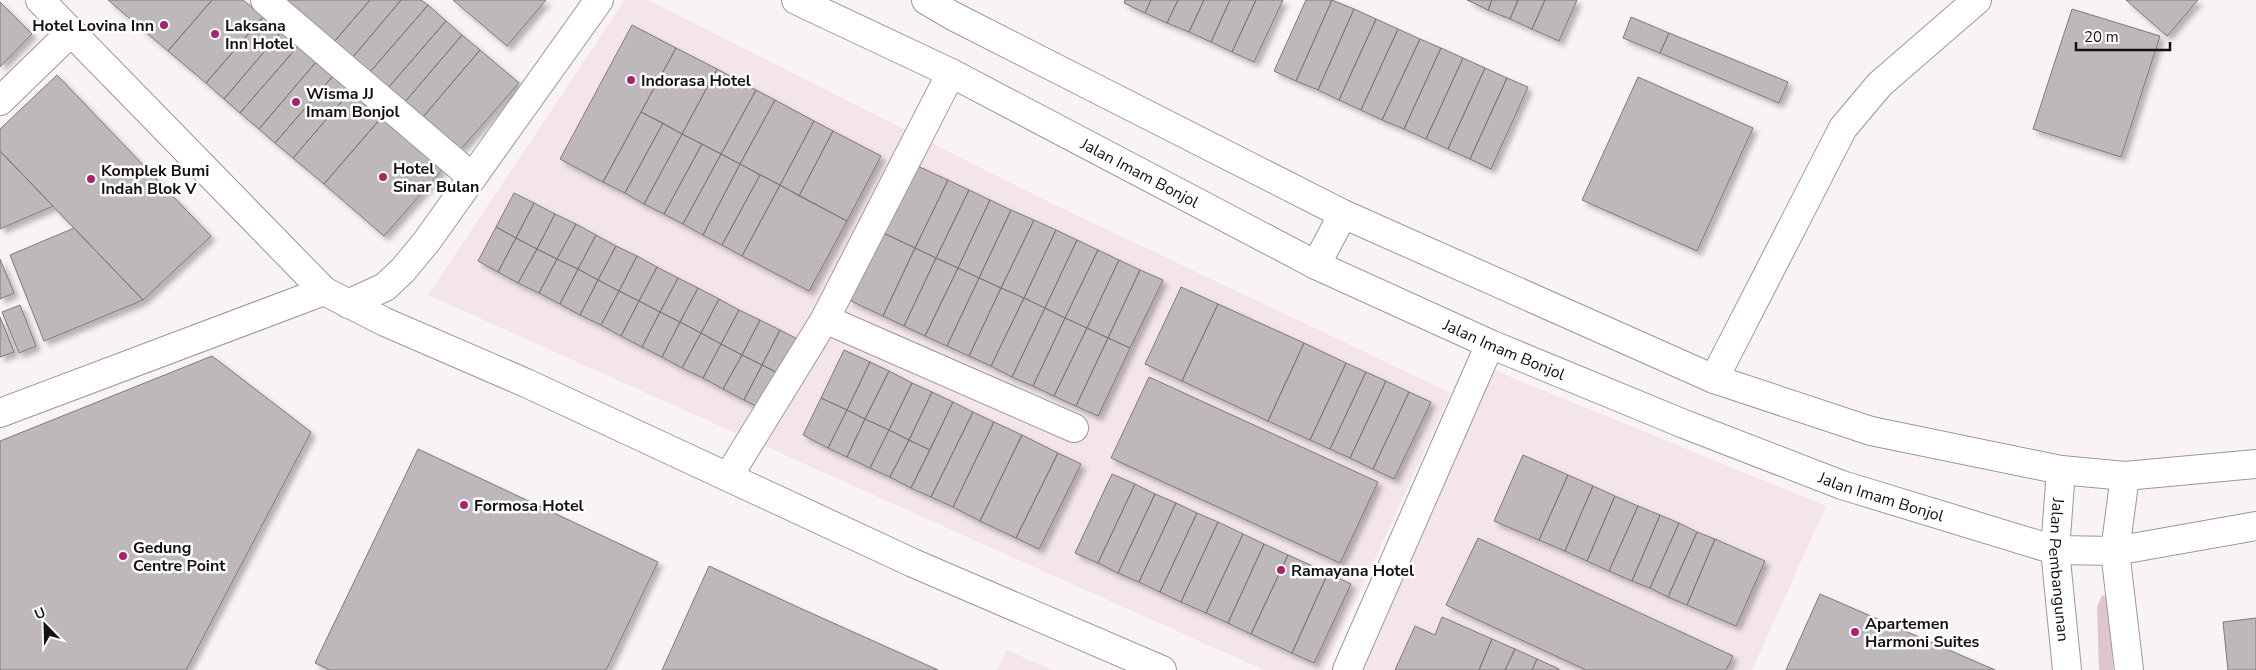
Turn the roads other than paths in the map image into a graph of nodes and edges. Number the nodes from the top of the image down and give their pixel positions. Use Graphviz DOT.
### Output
graph roads {
  1 [pos="40,0"];
  2 [pos="266,0"];
  3 [pos="599,0"];
  4 [pos="796,0"];
  5 [pos="926,0"];
  6 [pos="1977,0"];
  7 [pos="70,32"];
  8 [pos="952,72"];
  9 [pos="0,101"];
  10 [pos="472,177"];
  11 [pos="1343,214"];
  12 [pos="1316,265"];
  13 [pos="324,290"];
  14 [pos="348,304"];
  15 [pos="825,319"];
  16 [pos="1490,344"];
  17 [pos="1714,379"];
  18 [pos="0,413"];
  19 [pos="1074,428"];
  20 [pos="2256,464"];
  21 [pos="2061,470"];
  22 [pos="2125,476"];
  23 [pos="728,477"];
  24 [pos="2256,526"];
  25 [pos="2055,550"];
  26 [pos="2115,551"];
  27 [pos="1162,670"];
  28 [pos="1347,670"];
  29 [pos="2067,670"];
  30 [pos="2129,670"];
  1 -- 7 [label="street"];
  2 -- 10 [label="street"];
  3 -- 10 [label="street"];
  4 -- 8 [label="street, Jalan Imam Bonjol"];
  5 -- 11 [label="street"];
  6 -- 17 [label="street"];
  7 -- 9 [label="street"];
  7 -- 13 [label="street"];
  8 -- 12 [label="street, Jalan Imam Bonjol"];
  8 -- 15 [label="street"];
  10 -- 14 [label="street"];
  11 -- 12 [label="street"];
  11 -- 17 [label="street"];
  12 -- 16 [label="street, Jalan Imam Bonjol"];
  13 -- 14 [label="street"];
  13 -- 18 [label="street"];
  14 -- 23 [label="street"];
  15 -- 19 [label="street"];
  15 -- 23 [label="street"];
  16 -- 25 [label="street, Jalan Imam Bonjol"];
  16 -- 28 [label="street"];
  17 -- 21 [label="street"];
  20 -- 22 [label="street"];
  21 -- 22 [label="street"];
  21 -- 25 [label="street, Jalan Pembangunan"];
  22 -- 26 [label="street"];
  23 -- 27 [label="street"];
  24 -- 26 [label="street, Jalan Imam Bonjol"];
  25 -- 26 [label="street, Jalan Imam Bonjol"];
  25 -- 29 [label="street, Jalan Pembangunan"];
  26 -- 30 [label="street"];
}
